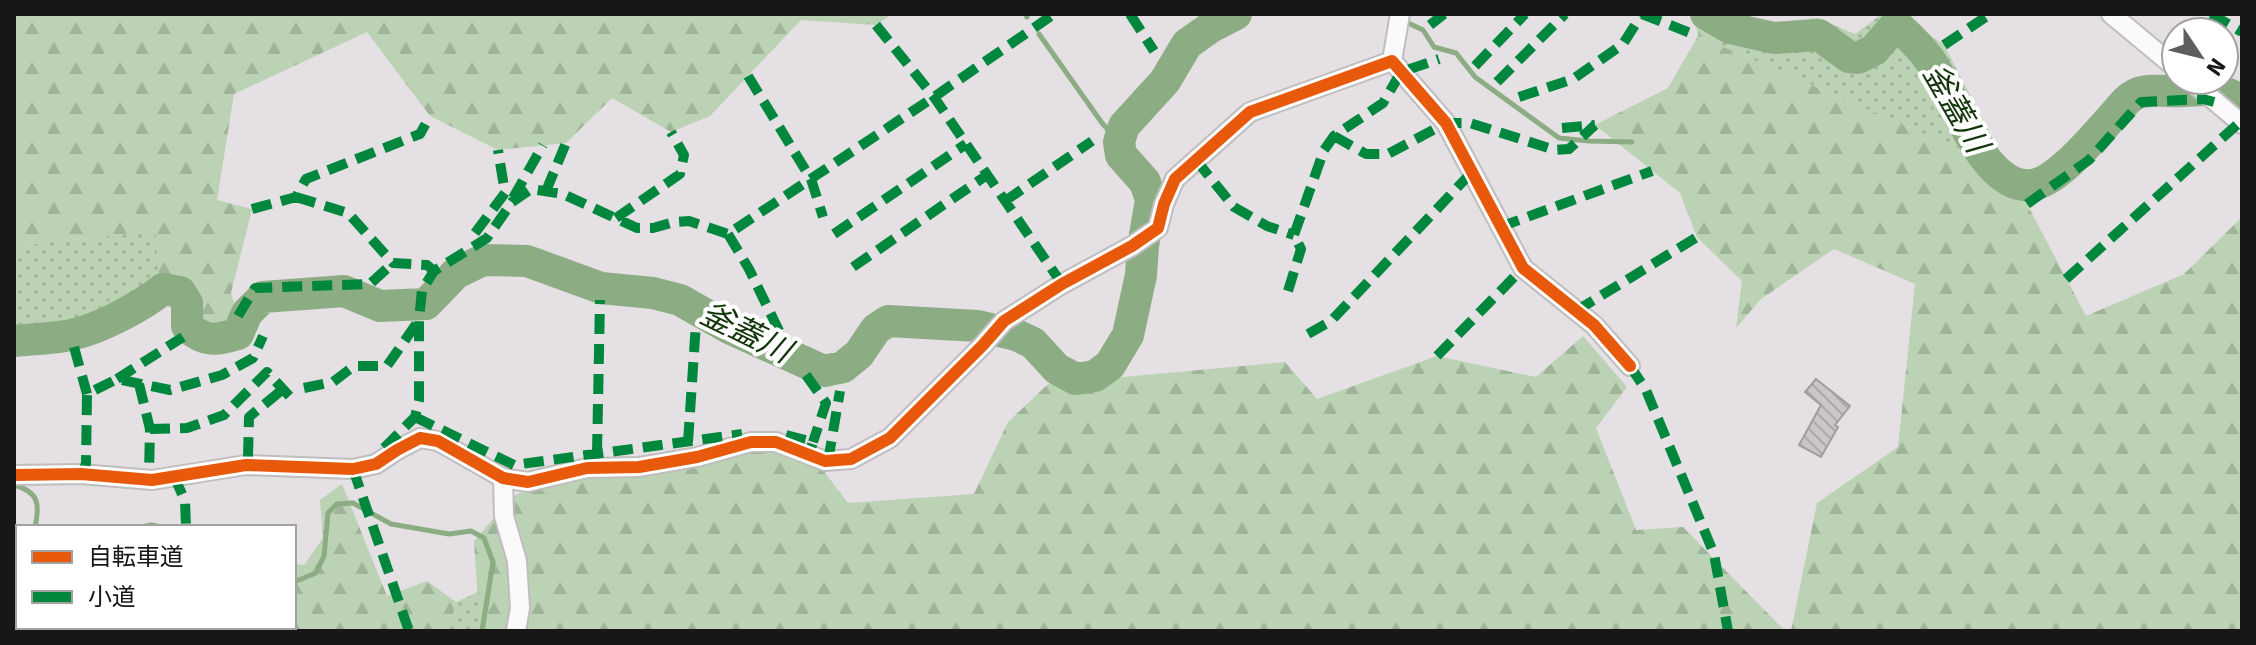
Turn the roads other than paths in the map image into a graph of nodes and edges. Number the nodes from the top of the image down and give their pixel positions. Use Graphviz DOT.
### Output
graph roads {
  1 [pos="1400,14"];
  2 [pos="2111,14"];
  3 [pos="2160,55"];
  4 [pos="1392,61"];
  5 [pos="2208,96"];
  6 [pos="2242,124"];
  7 [pos="1630,366"];
  8 [pos="14,475"];
  9 [pos="503,478"];
  10 [pos="516,631"];
  1 -- 4 [label="street"];
  2 -- 3 [label="street"];
  4 -- 7 [label="street"];
  4 -- 9 [label="street"];
  5 -- 6 [label="street"];
  8 -- 9 [label="street"];
  9 -- 10 [label="street"];
}
